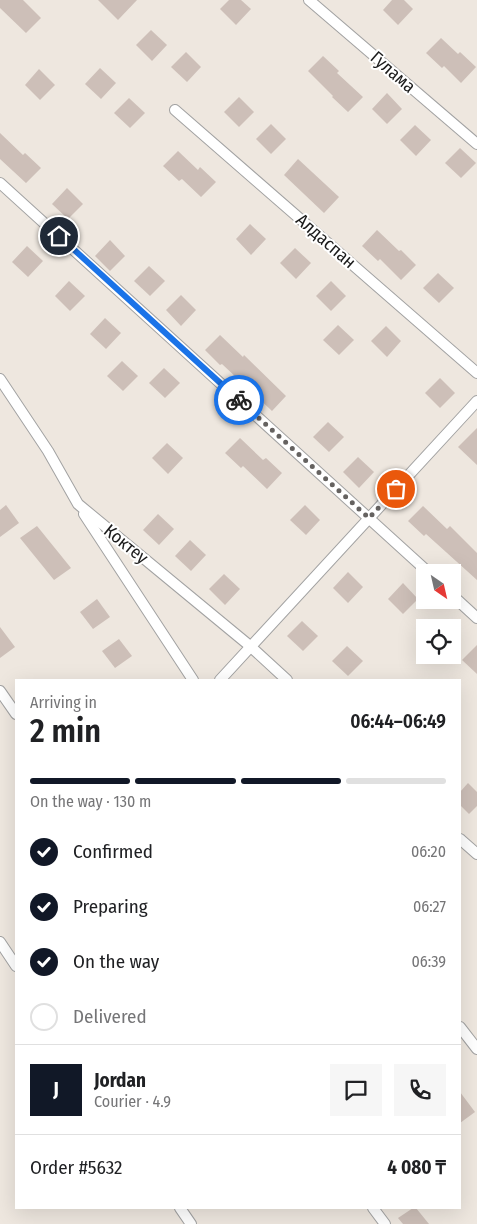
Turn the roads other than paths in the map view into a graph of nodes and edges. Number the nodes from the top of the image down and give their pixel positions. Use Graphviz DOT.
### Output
graph roads {
  1 [pos="309,0"];
  2 [pos="175,110"];
  3 [pos="477,144"];
  4 [pos="0,183"];
  5 [pos="477,373"];
  6 [pos="0,379"];
  7 [pos="477,401"];
  8 [pos="78,504"];
  9 [pos="369,518"];
  10 [pos="419,564"];
  11 [pos="461,604"];
  12 [pos="477,618"];
  13 [pos="250,646"];
  14 [pos="192,679"];
  15 [pos="221,679"];
  16 [pos="286,679"];
  17 [pos="0,691"];
  18 [pos="15,713"];
  19 [pos="461,840"];
  20 [pos="477,854"];
  21 [pos="0,942"];
  22 [pos="15,964"];
  23 [pos="461,1028"];
  24 [pos="477,1049"];
  25 [pos="181,1209"];
  26 [pos="374,1209"];
  27 [pos="191,1224"];
  28 [pos="385,1224"];
  1 -- 3 [label="street, Гулама"];
  2 -- 5 [label="street, Алдаспан"];
  4 -- 9 [label="street"];
  6 -- 8 [label="street, Коктеу"];
  7 -- 9 [label="street"];
  8 -- 13 [label="street, Коктеу"];
  8 -- 14 [label="street"];
  9 -- 10 [label="street"];
  9 -- 13 [label="street"];
  11 -- 12 [label="street"];
  13 -- 15 [label="street"];
  13 -- 16 [label="street, Коктеу"];
  17 -- 18 [label="street"];
  19 -- 20 [label="street"];
  21 -- 22 [label="street"];
  23 -- 24 [label="street"];
  25 -- 27 [label="street"];
  26 -- 28 [label="street"];
}
